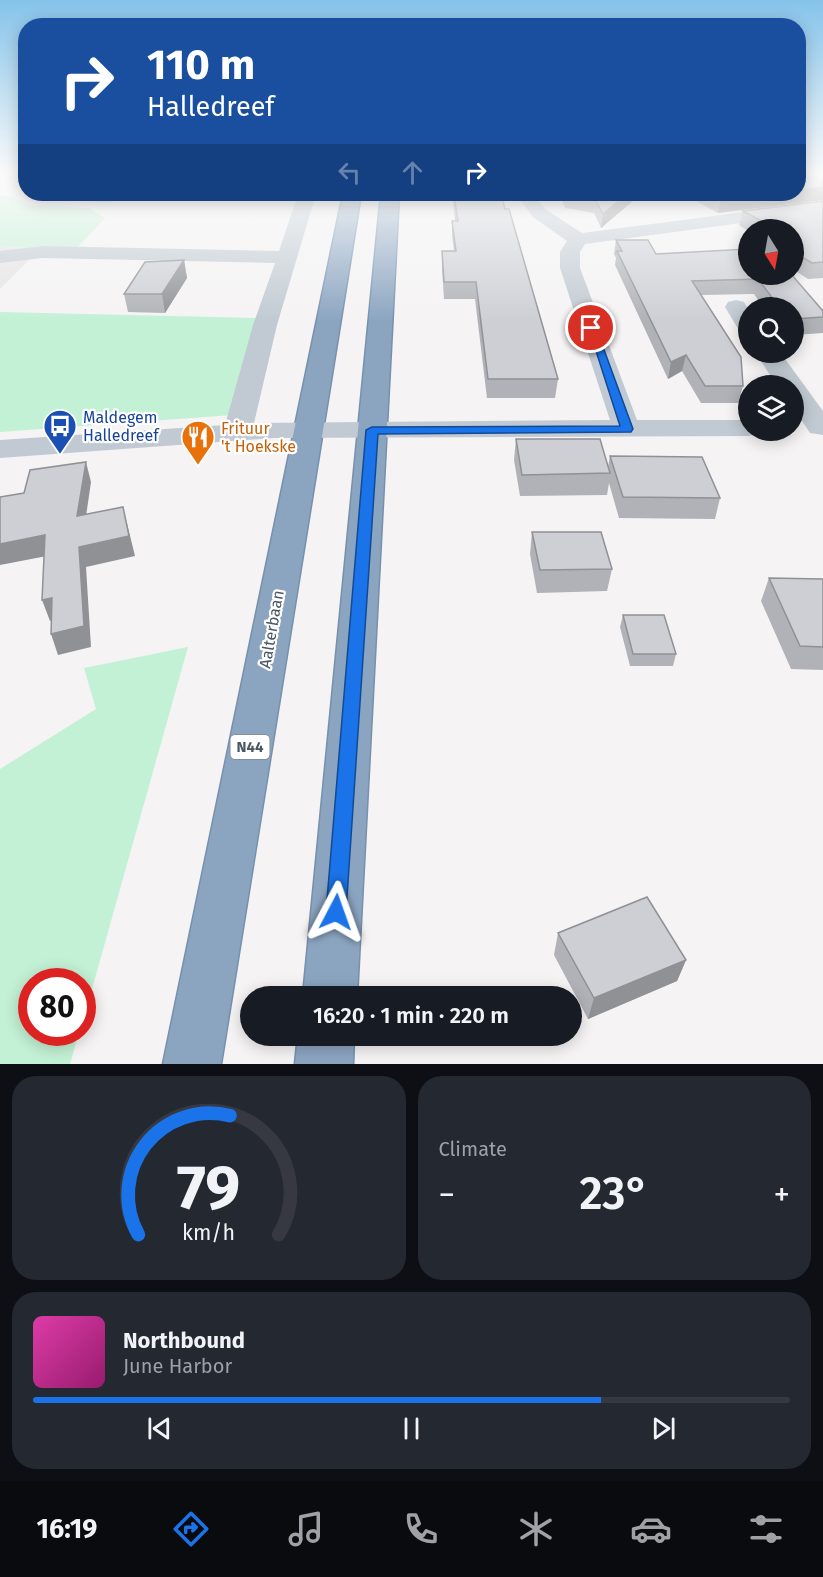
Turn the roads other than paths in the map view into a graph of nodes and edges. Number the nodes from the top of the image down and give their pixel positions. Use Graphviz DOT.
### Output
graph roads {
  1 [pos="298,222"];
  2 [pos="347,222"];
  3 [pos="388,222"];
  4 [pos="552,222"];
  5 [pos="710,222"];
  6 [pos="578,239"];
  7 [pos="0,257"];
  8 [pos="287,257"];
  9 [pos="736,307"];
  10 [pos="738,310"];
  11 [pos="804,411"];
  12 [pos="812,427"];
  13 [pos="738,428"];
  14 [pos="307,429"];
  15 [pos="627,429"];
  16 [pos="372,430"];
  17 [pos="237,433"];
  18 [pos="0,449"];
  19 [pos="331,986"];
  20 [pos="326,1046"];
  21 [pos="192,1064"];
  22 [pos="324,1064"];
  1 -- 8 [label="street"];
  2 -- 14 [label="highway, Aalterbaan / N44"];
  3 -- 16 [label="highway"];
  4 -- 6 [label="street"];
  5 -- 6 [label="street"];
  6 -- 15 [label="street"];
  7 -- 8 [label="street"];
  8 -- 17 [label="street"];
  9 -- 10 [label="street"];
  11 -- 12 [label="street"];
  13 -- 15 [label="street"];
  14 -- 16 [label="street"];
  14 -- 17 [label="street"];
  14 -- 21 [label="highway, Aalterbaan / N44"];
  15 -- 16 [label="street"];
  16 -- 19 [label="highway"];
  17 -- 18 [label="street"];
  20 -- 22 [label="highway"];
}
